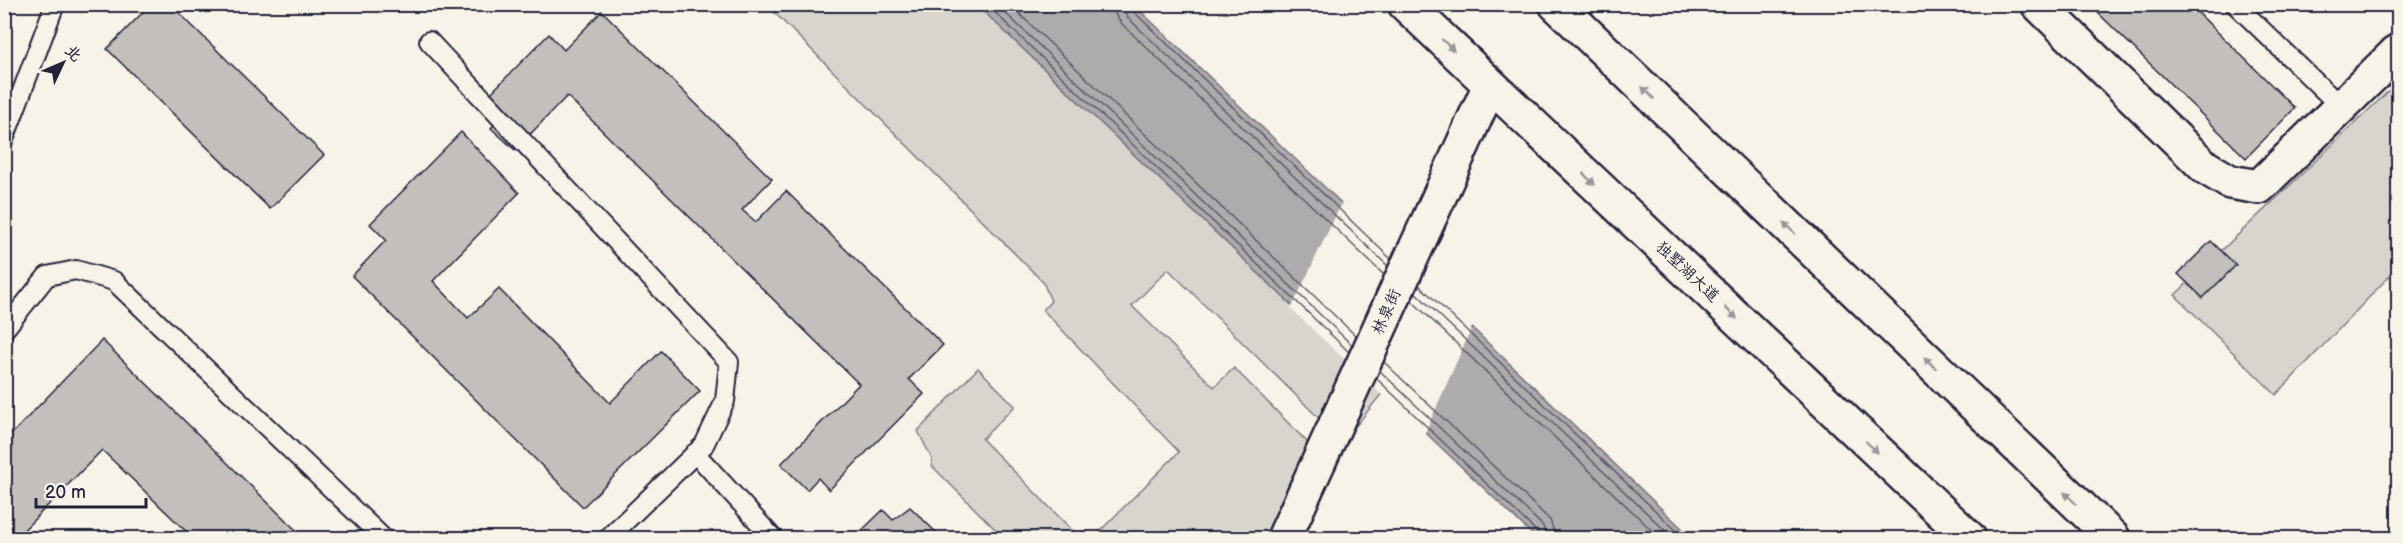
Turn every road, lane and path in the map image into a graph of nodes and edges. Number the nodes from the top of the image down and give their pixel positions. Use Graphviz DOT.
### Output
graph roads {
  1 [pos="55,4"];
  2 [pos="1406,4"];
  3 [pos="1556,4"];
  4 [pos="2038,4"];
  5 [pos="2235,4"];
  6 [pos="429,41"];
  7 [pos="2398,51"];
  8 [pos="1491,85"];
  9 [pos="2341,107"];
  10 [pos="4,139"];
  11 [pos="4,330"];
  12 [pos="695,453"];
  13 [pos="383,538"];
  14 [pos="608,538"];
  15 [pos="773,538"];
  16 [pos="1284,538"];
  17 [pos="1969,538"];
  18 [pos="2113,538"];
  1 -- 10 [label="lane"];
  2 -- 8 [label="main road, 独墅湖大道, one-way"];
  18 -- 3 [label="main road, one-way"];
  4 -- 9 [label="main road"];
  5 -- 9 [label="lane"];
  6 -- 12 [label="lane"];
  7 -- 9 [label="main road"];
  8 -- 16 [label="main road, 林泉街"];
  8 -- 17 [label="main road, 独墅湖大道, one-way"];
  11 -- 13 [label="lane"];
  12 -- 14 [label="lane"];
  12 -- 15 [label="lane"];
}
